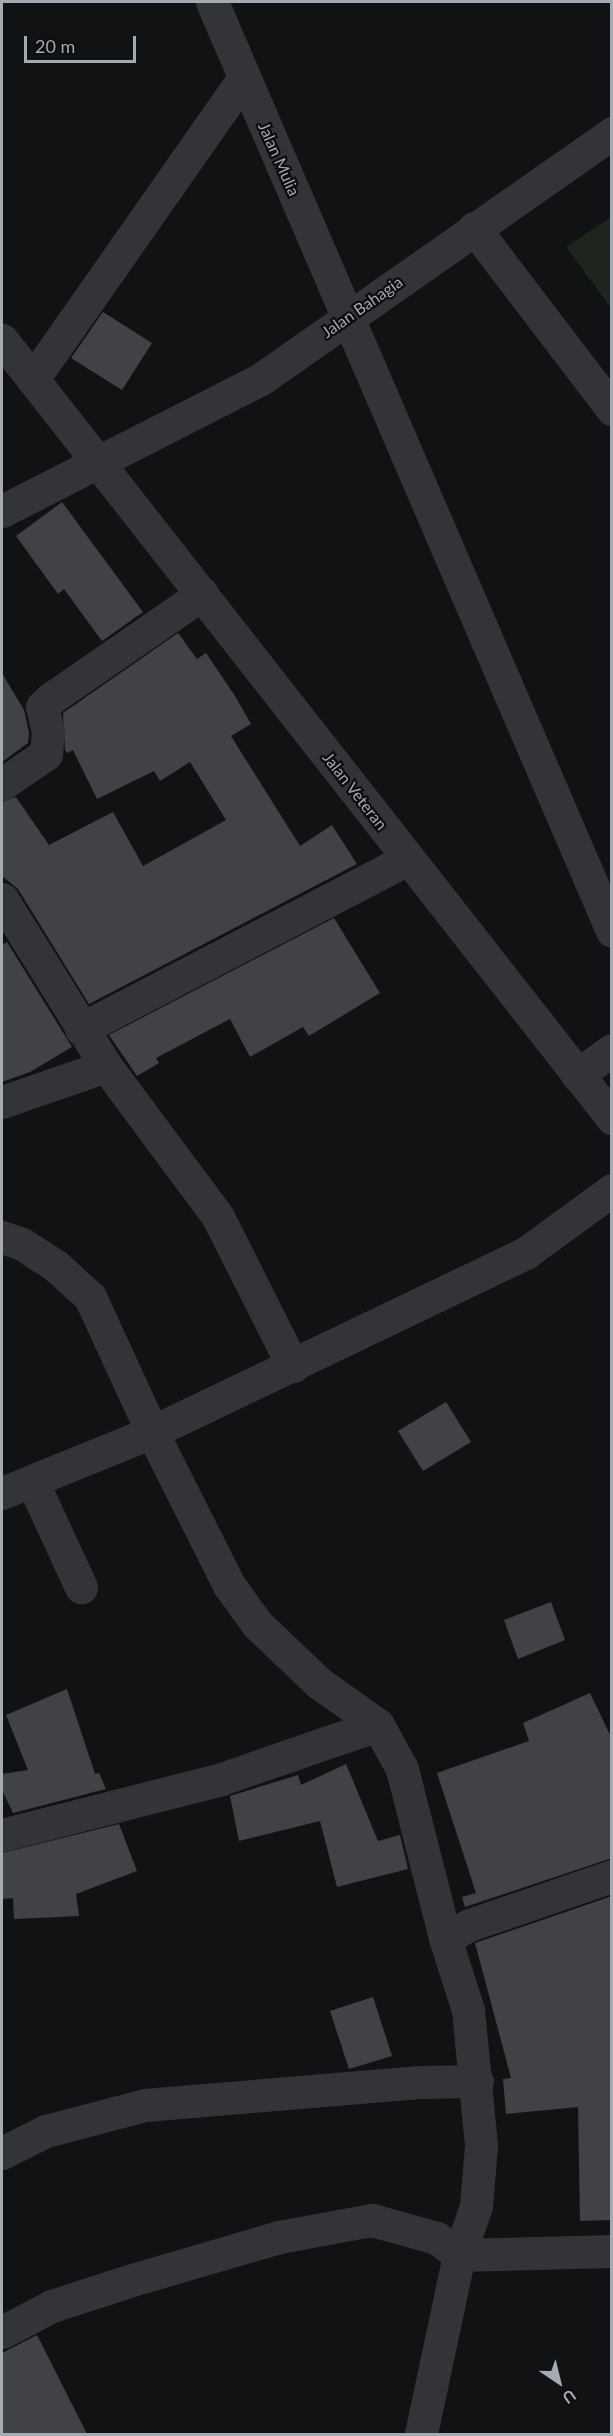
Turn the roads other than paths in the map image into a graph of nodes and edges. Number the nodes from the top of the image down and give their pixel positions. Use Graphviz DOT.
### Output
graph roads {
  1 [pos="212,2"];
  2 [pos="243,79"];
  3 [pos="612,133"];
  4 [pos="474,228"];
  5 [pos="350,316"];
  6 [pos="2,340"];
  7 [pos="33,379"];
  8 [pos="612,409"];
  9 [pos="100,462"];
  10 [pos="2,511"];
  11 [pos="202,594"];
  12 [pos="2,784"];
  13 [pos="407,859"];
  14 [pos="2,899"];
  15 [pos="612,931"];
  16 [pos="81,1029"];
  17 [pos="612,1050"];
  18 [pos="106,1066"];
  19 [pos="577,1075"];
  20 [pos="2,1102"];
  21 [pos="612,1118"];
  22 [pos="612,1190"];
  23 [pos="2,1237"];
  24 [pos="293,1365"];
  25 [pos="152,1432"];
  26 [pos="32,1481"];
  27 [pos="2,1493"];
  28 [pos="81,1587"];
  29 [pos="378,1725"];
  30 [pos="2,1835"];
  31 [pos="612,1876"];
  32 [pos="445,1938"];
  33 [pos="477,2081"];
  34 [pos="4,2145"];
  35 [pos="612,2251"];
  36 [pos="459,2255"];
  37 [pos="2,2332"];
  38 [pos="421,2434"];
  1 -- 2 [label="street, Jalan Mulia"];
  2 -- 5 [label="street, Jalan Mulia"];
  2 -- 7 [label="street"];
  3 -- 4 [label="street, Jalan Bahagia"];
  4 -- 5 [label="street, Jalan Bahagia"];
  4 -- 8 [label="street"];
  5 -- 9 [label="street, Jalan Bahagia"];
  5 -- 15 [label="street, Jalan Mulia"];
  6 -- 7 [label="street, Jalan Veteran"];
  7 -- 9 [label="street, Jalan Veteran"];
  9 -- 10 [label="street, Jalan Bahagia"];
  9 -- 11 [label="street, Jalan Veteran"];
  11 -- 12 [label="street"];
  11 -- 13 [label="street, Jalan Veteran"];
  13 -- 16 [label="street"];
  13 -- 19 [label="street, Jalan Veteran"];
  14 -- 16 [label="street"];
  16 -- 18 [label="street"];
  17 -- 19 [label="street"];
  18 -- 20 [label="street"];
  18 -- 24 [label="street"];
  19 -- 21 [label="street, Jalan Veteran"];
  22 -- 24 [label="street"];
  23 -- 25 [label="street"];
  24 -- 25 [label="street"];
  25 -- 26 [label="street"];
  25 -- 29 [label="street"];
  26 -- 27 [label="street"];
  26 -- 28 [label="street"];
  29 -- 30 [label="street"];
  29 -- 32 [label="street"];
  31 -- 32 [label="street"];
  32 -- 33 [label="street"];
  33 -- 34 [label="street"];
  33 -- 36 [label="street"];
  35 -- 36 [label="street"];
  36 -- 37 [label="street"];
  36 -- 38 [label="street"];
}
